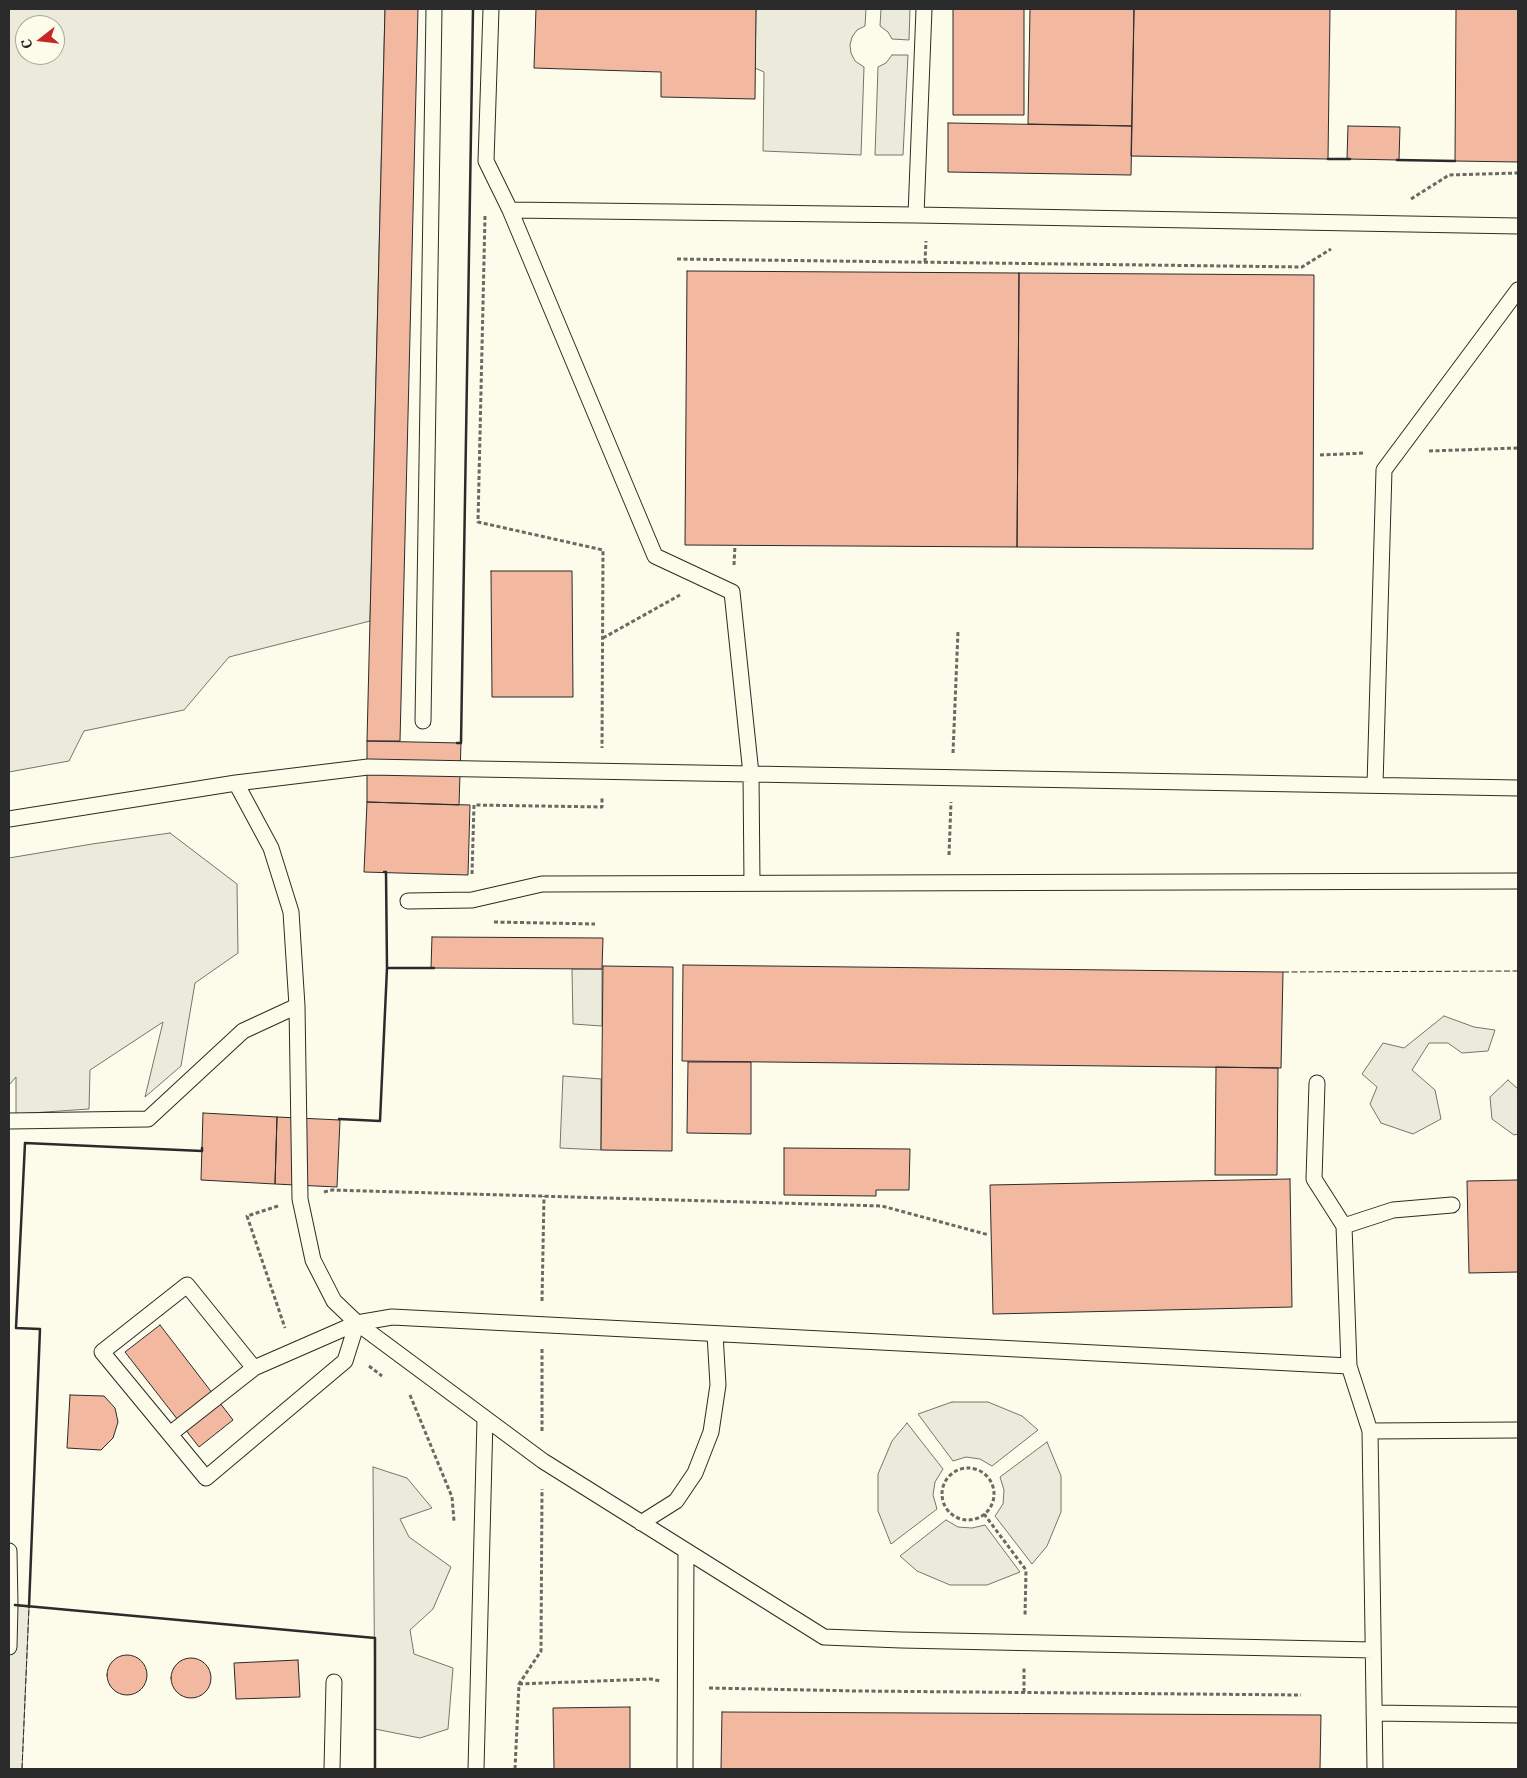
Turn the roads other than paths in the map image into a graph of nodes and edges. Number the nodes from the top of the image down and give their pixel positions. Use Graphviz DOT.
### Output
graph roads {
  1 [pos="434,9"];
  2 [pos="491,9"];
  3 [pos="924,9"];
  4 [pos="510,210"];
  5 [pos="916,215"];
  6 [pos="1518,226"];
  7 [pos="1518,290"];
  8 [pos="423,721"];
  9 [pos="751,774"];
  10 [pos="236,783"];
  11 [pos="1375,785"];
  12 [pos="1518,788"];
  13 [pos="9,819"];
  14 [pos="1518,881"];
  15 [pos="752,883"];
  16 [pos="408,901"];
  17 [pos="297,1006"];
  18 [pos="1317,1084"];
  19 [pos="9,1121"];
  20 [pos="1452,1205"];
  21 [pos="1344,1226"];
  22 [pos="357,1323"];
  23 [pos="715,1334"];
  24 [pos="1349,1366"];
  25 [pos="254,1368"];
  26 [pos="485,1419"];
  27 [pos="1518,1430"];
  28 [pos="1370,1431"];
  29 [pos="170,1434"];
  30 [pos="641,1523"];
  31 [pos="9,1551"];
  32 [pos="686,1551"];
  33 [pos="9,1648"];
  34 [pos="1373,1650"];
  35 [pos="334,1682"];
  36 [pos="1374,1714"];
  37 [pos="1518,1715"];
  38 [pos="332,1769"];
  39 [pos="476,1769"];
  40 [pos="685,1769"];
  41 [pos="1375,1769"];
  1 -- 8 [label="lane"];
  2 -- 4 [label="lane"];
  3 -- 5 [label="lane"];
  4 -- 5 [label="lane"];
  4 -- 9 [label="lane"];
  5 -- 6 [label="lane"];
  7 -- 11 [label="lane"];
  9 -- 10 [label="lane"];
  9 -- 11 [label="lane"];
  9 -- 15 [label="lane"];
  10 -- 13 [label="lane"];
  10 -- 17 [label="lane"];
  11 -- 12 [label="lane"];
  14 -- 15 [label="lane"];
  15 -- 16 [label="lane"];
  17 -- 19 [label="lane"];
  17 -- 22 [label="lane"];
  18 -- 21 [label="lane"];
  20 -- 21 [label="lane"];
  21 -- 24 [label="lane"];
  22 -- 23 [label="lane"];
  22 -- 25 [label="lane"];
  22 -- 26 [label="lane"];
  22 -- 29 [label="lane"];
  23 -- 24 [label="lane"];
  23 -- 30 [label="lane"];
  24 -- 28 [label="lane"];
  25 -- 29 [label="lane"];
  25 -- 29 [label="lane"];
  26 -- 30 [label="lane"];
  26 -- 39 [label="lane"];
  27 -- 28 [label="lane"];
  28 -- 34 [label="lane"];
  30 -- 32 [label="lane"];
  31 -- 33 [label="lane"];
  32 -- 34 [label="lane"];
  32 -- 40 [label="lane"];
  34 -- 36 [label="lane"];
  35 -- 38 [label="lane"];
  36 -- 37 [label="lane"];
  36 -- 41 [label="lane"];
}
